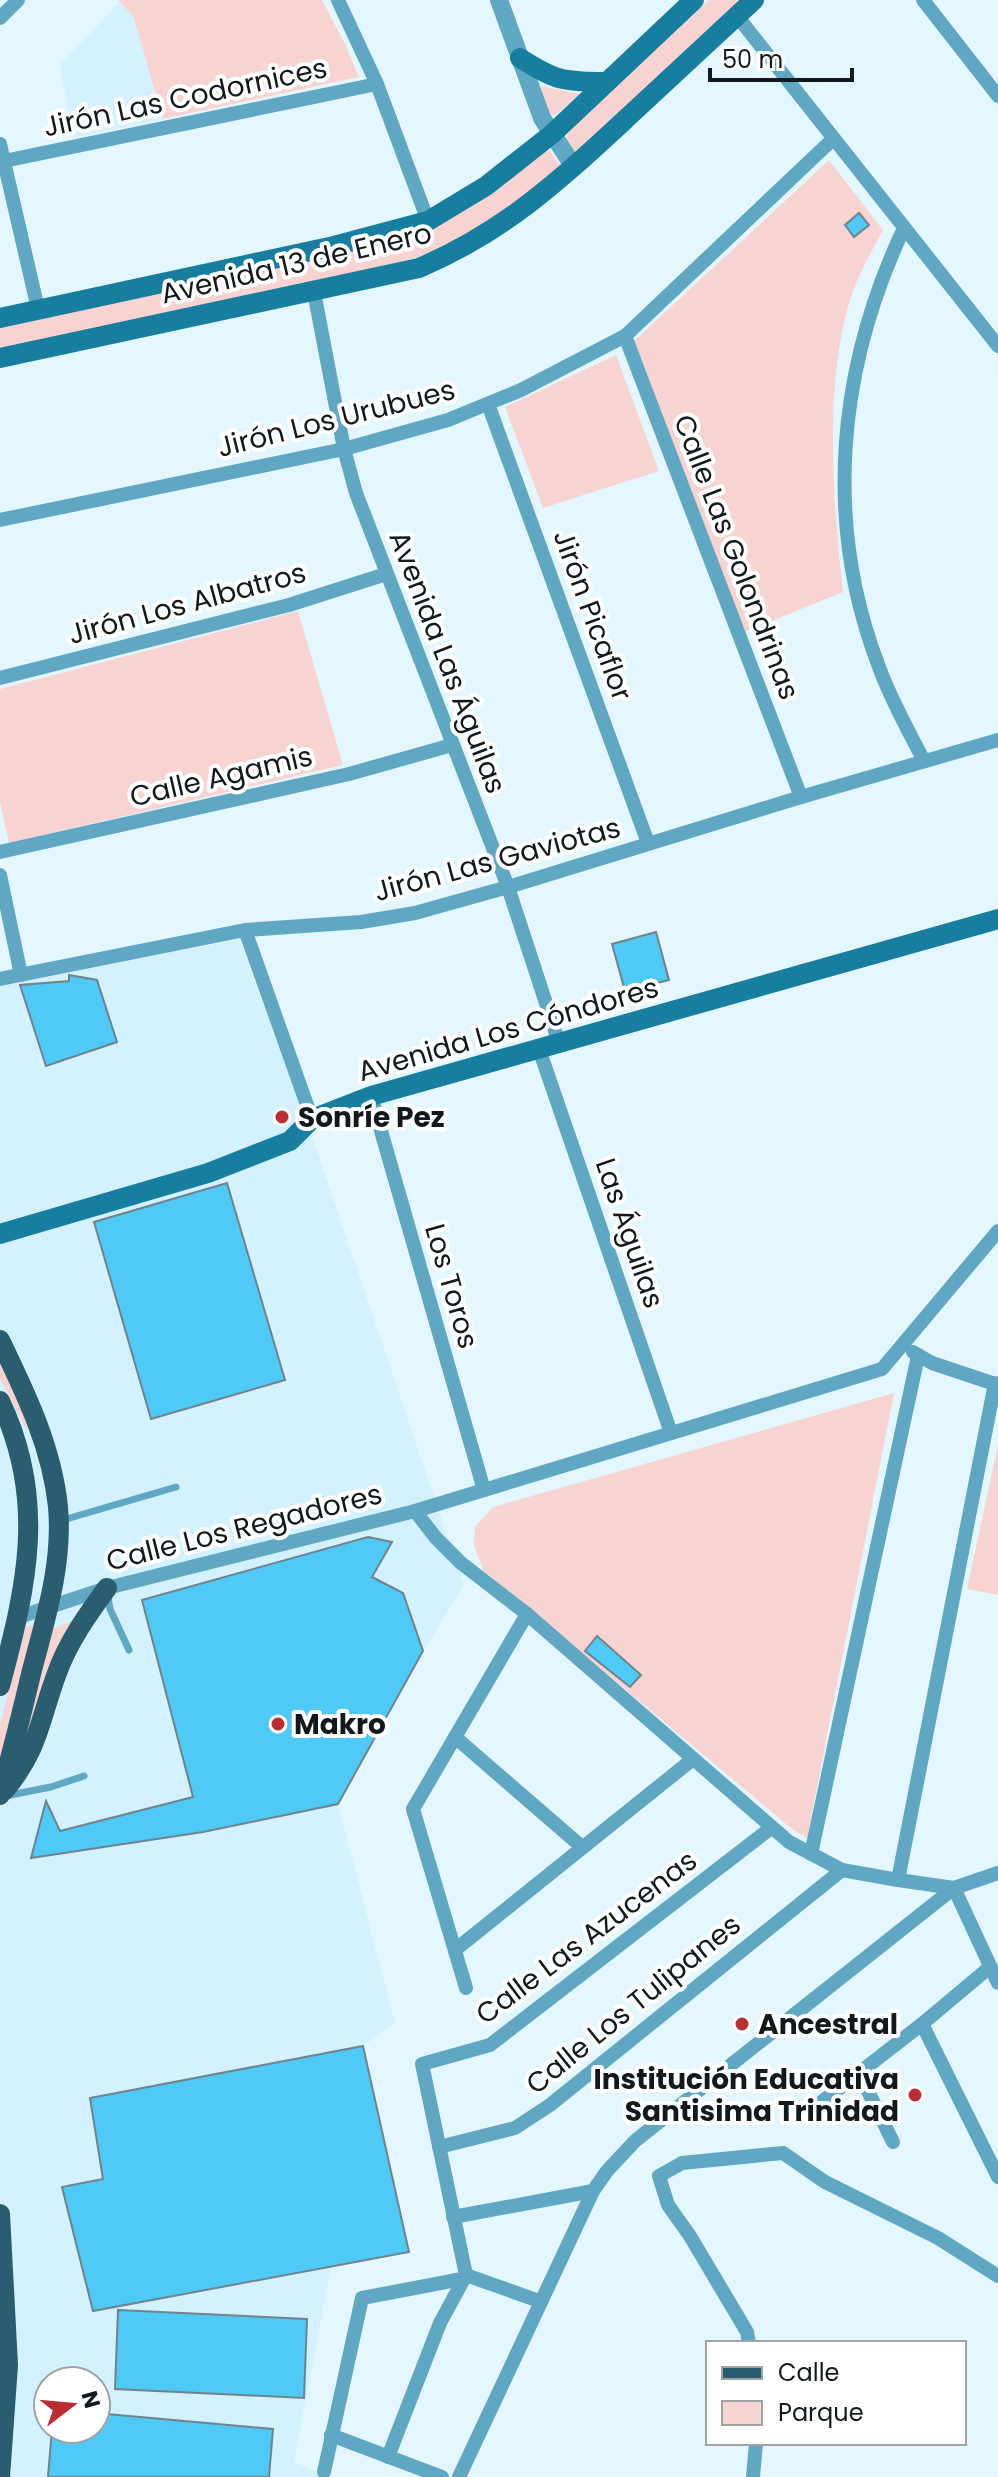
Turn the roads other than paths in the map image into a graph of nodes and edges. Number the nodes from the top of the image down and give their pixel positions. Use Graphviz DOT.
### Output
graph roads {
  1 [pos="18,0"];
  2 [pos="338,0"];
  3 [pos="499,0"];
  4 [pos="694,0"];
  5 [pos="754,0"];
  6 [pos="923,0"];
  7 [pos="737,16"];
  8 [pos="0,18"];
  9 [pos="520,58"];
  10 [pos="607,82"];
  11 [pos="377,84"];
  12 [pos="998,96"];
  13 [pos="552,134"];
  14 [pos="833,139"];
  15 [pos="0,144"];
  16 [pos="4,161"];
  17 [pos="574,167"];
  18 [pos="428,221"];
  19 [pos="904,228"];
  20 [pos="314,292"];
  21 [pos="38,309"];
  22 [pos="0,318"];
  23 [pos="625,336"];
  24 [pos="998,346"];
  25 [pos="0,358"];
  26 [pos="488,404"];
  27 [pos="344,449"];
  28 [pos="0,520"];
  29 [pos="386,574"];
  30 [pos="0,678"];
  31 [pos="998,740"];
  32 [pos="452,745"];
  33 [pos="924,761"];
  34 [pos="801,797"];
  35 [pos="648,843"];
  36 [pos="0,852"];
  37 [pos="0,875"];
  38 [pos="508,887"];
  39 [pos="998,919"];
  40 [pos="245,930"];
  41 [pos="21,975"];
  42 [pos="0,979"];
  43 [pos="549,1046"];
  44 [pos="371,1096"];
  45 [pos="312,1119"];
  46 [pos="998,1231"];
  47 [pos="0,1234"];
  48 [pos="0,1340"];
  49 [pos="903,1345"];
  50 [pos="918,1356"];
  51 [pos="996,1384"];
  52 [pos="0,1401"];
  53 [pos="671,1433"];
  54 [pos="176,1487"];
  55 [pos="484,1490"];
  56 [pos="415,1511"];
  57 [pos="59,1521"];
  58 [pos="107,1588"];
  59 [pos="49,1605"];
  60 [pos="527,1614"];
  61 [pos="19,1617"];
  62 [pos="129,1650"];
  63 [pos="0,1686"];
  64 [pos="455,1737"];
  65 [pos="693,1759"];
  66 [pos="84,1776"];
  67 [pos="0,1796"];
  68 [pos="771,1828"];
  69 [pos="582,1847"];
  70 [pos="811,1854"];
  71 [pos="842,1870"];
  72 [pos="998,1873"];
  73 [pos="898,1880"];
  74 [pos="954,1888"];
  75 [pos="455,1950"];
  76 [pos="990,1967"];
  77 [pos="998,1983"];
  78 [pos="466,1988"];
  79 [pos="922,2024"];
  80 [pos="859,2073"];
  81 [pos="819,2104"];
  82 [pos="893,2142"];
  83 [pos="439,2147"];
  84 [pos="998,2177"];
  85 [pos="593,2191"];
  86 [pos="0,2214"];
  87 [pos="453,2217"];
  88 [pos="998,2276"];
  89 [pos="464,2277"];
  90 [pos="539,2301"];
  91 [pos="749,2341"];
  92 [pos="331,2435"];
  93 [pos="756,2445"];
  94 [pos="388,2457"];
  95 [pos="324,2472"];
  96 [pos="0,2477"];
  97 [pos="442,2477"];
  98 [pos="459,2477"];
  99 [pos="753,2477"];
  1 -- 8 [label="street"];
  2 -- 11 [label="street"];
  3 -- 9 [label="street"];
  4 -- 10 [label="main road, Avenida 13 de Enero"];
  5 -- 7 [label="main road, Avenida 13 de Enero"];
  6 -- 12 [label="street"];
  7 -- 14 [label="street"];
  7 -- 17 [label="main road, Avenida 13 de Enero"];
  9 -- 10 [label="main road"];
  9 -- 13 [label="street"];
  10 -- 13 [label="main road, Avenida 13 de Enero"];
  11 -- 16 [label="street, Jirón Las Codornices"];
  11 -- 18 [label="street"];
  13 -- 17 [label="street"];
  13 -- 18 [label="main road, Avenida 13 de Enero"];
  14 -- 19 [label="street"];
  14 -- 23 [label="street, Jirón Los Urubues"];
  15 -- 16 [label="street"];
  16 -- 21 [label="street"];
  17 -- 20 [label="main road, Avenida 13 de Enero"];
  18 -- 21 [label="main road, Avenida 13 de Enero"];
  19 -- 24 [label="street"];
  19 -- 33 [label="street"];
  20 -- 25 [label="main road, Avenida 13 de Enero"];
  20 -- 27 [label="street, Avenida Las Águilas"];
  21 -- 22 [label="main road, Avenida 13 de Enero"];
  23 -- 26 [label="street, Jirón Los Urubues"];
  23 -- 34 [label="street, Calle Las Golondrinas"];
  26 -- 27 [label="street, Jirón Los Urubues"];
  26 -- 35 [label="street, Jirón Picaflor"];
  27 -- 28 [label="street, Jirón Los Urubues"];
  27 -- 29 [label="street, Avenida Las Águilas"];
  29 -- 30 [label="street, Jirón Los Albatros"];
  29 -- 32 [label="street, Avenida Las Águilas"];
  31 -- 33 [label="street, Jirón Las Gaviotas"];
  32 -- 36 [label="street, Calle Agamis"];
  32 -- 38 [label="street, Avenida Las Águilas"];
  33 -- 34 [label="street, Jirón Las Gaviotas"];
  34 -- 35 [label="street, Jirón Las Gaviotas"];
  35 -- 38 [label="street, Jirón Las Gaviotas"];
  37 -- 41 [label="street"];
  38 -- 40 [label="street, Jirón Las Gaviotas"];
  38 -- 43 [label="street, Avenida Las Águilas"];
  39 -- 43 [label="main road, Avenida Los Cóndores"];
  40 -- 41 [label="street, Jirón Las Gaviotas"];
  40 -- 45 [label="street"];
  41 -- 42 [label="street, Jirón Las Gaviotas"];
  43 -- 44 [label="main road, Avenida Los Cóndores"];
  43 -- 53 [label="street, Las Águilas"];
  44 -- 45 [label="main road, Avenida Los Cóndores"];
  44 -- 55 [label="street, Los Toros"];
  45 -- 47 [label="main road, Avenida Los Cóndores"];
  46 -- 49 [label="street, Calle Los Regadores"];
  48 -- 57 [label="main road"];
  49 -- 50 [label="street"];
  49 -- 53 [label="street, Calle Los Regadores"];
  50 -- 51 [label="street"];
  50 -- 70 [label="street"];
  51 -- 73 [label="street"];
  52 -- 61 [label="main road"];
  53 -- 55 [label="street, Calle Los Regadores"];
  54 -- 57 [label="lane"];
  55 -- 56 [label="street, Calle Los Regadores"];
  56 -- 58 [label="street, Calle Los Regadores"];
  56 -- 60 [label="street"];
  57 -- 59 [label="main road"];
  58 -- 59 [label="street, Calle Los Regadores"];
  58 -- 62 [label="lane"];
  58 -- 67 [label="main road"];
  59 -- 61 [label="street, Calle Los Regadores"];
  59 -- 67 [label="main road"];
  60 -- 64 [label="street"];
  60 -- 65 [label="street"];
  61 -- 63 [label="main road"];
  64 -- 69 [label="street"];
  64 -- 75 [label="street"];
  65 -- 68 [label="street"];
  65 -- 69 [label="street"];
  66 -- 67 [label="lane"];
  68 -- 70 [label="street"];
  68 -- 83 [label="street, Calle Las Azucenas"];
  69 -- 75 [label="street"];
  70 -- 71 [label="street"];
  71 -- 73 [label="street"];
  71 -- 83 [label="street, Calle Los Tulipanes"];
  72 -- 74 [label="street"];
  73 -- 74 [label="street"];
  74 -- 76 [label="street"];
  74 -- 85 [label="street"];
  75 -- 78 [label="street"];
  76 -- 77 [label="street"];
  76 -- 79 [label="street"];
  79 -- 80 [label="street"];
  79 -- 84 [label="street"];
  80 -- 81 [label="street"];
  80 -- 82 [label="street"];
  83 -- 87 [label="street"];
  85 -- 87 [label="street"];
  85 -- 90 [label="street"];
  86 -- 96 [label="main road"];
  87 -- 89 [label="street"];
  88 -- 91 [label="street"];
  89 -- 90 [label="street"];
  89 -- 92 [label="street"];
  89 -- 94 [label="street"];
  90 -- 98 [label="street"];
  92 -- 94 [label="street"];
  92 -- 95 [label="street"];
  93 -- 99 [label="street"];
  94 -- 97 [label="street"];
}
